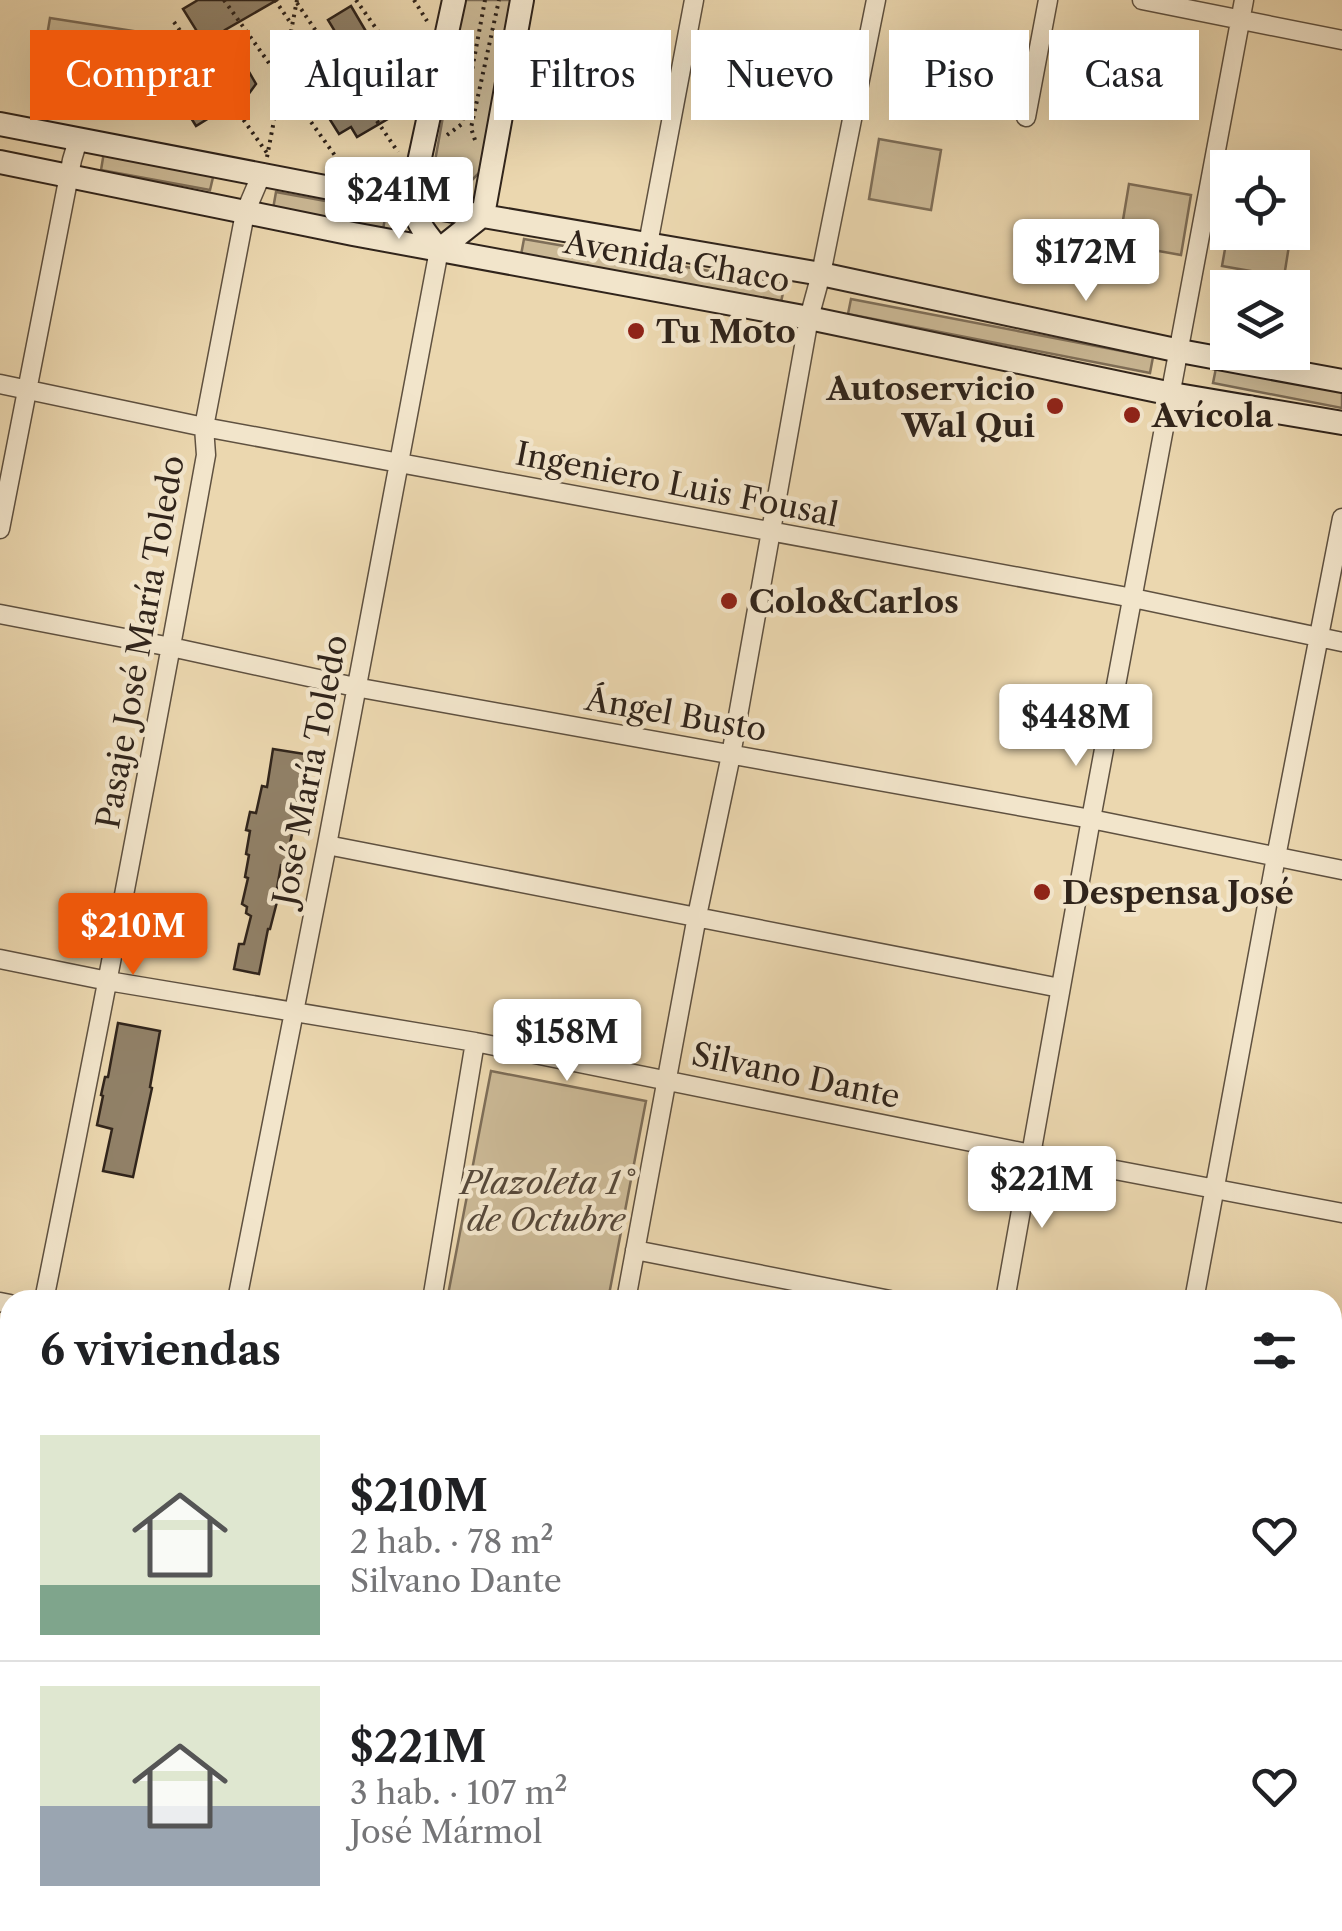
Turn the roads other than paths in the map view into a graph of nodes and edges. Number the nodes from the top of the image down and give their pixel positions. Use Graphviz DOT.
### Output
graph roads {
  1 [pos="454,0"];
  2 [pos="522,0"];
  3 [pos="694,0"];
  4 [pos="876,0"];
  5 [pos="1048,0"];
  6 [pos="1142,0"];
  7 [pos="1242,10"];
  8 [pos="1342,40"];
  9 [pos="1029,100"];
  10 [pos="0,124"];
  11 [pos="78,140"];
  12 [pos="0,162"];
  13 [pos="265,163"];
  14 [pos="70,177"];
  15 [pos="413,204"];
  16 [pos="245,212"];
  17 [pos="483,214"];
  18 [pos="648,244"];
  19 [pos="439,250"];
  20 [pos="821,274"];
  21 [pos="809,318"];
  22 [pos="1180,351"];
  23 [pos="1342,382"];
  24 [pos="0,384"];
  25 [pos="28,390"];
  26 [pos="1172,394"];
  27 [pos="1342,423"];
  28 [pos="204,427"];
  29 [pos="398,462"];
  30 [pos="1342,518"];
  31 [pos="0,529"];
  32 [pos="769,532"];
  33 [pos="1133,598"];
  34 [pos="0,614"];
  35 [pos="1319,638"];
  36 [pos="1342,642"];
  37 [pos="172,647"];
  38 [pos="355,686"];
  39 [pos="732,755"];
  40 [pos="1091,819"];
  41 [pos="327,845"];
  42 [pos="1276,857"];
  43 [pos="1342,870"];
  44 [pos="697,916"];
  45 [pos="0,959"];
  46 [pos="108,981"];
  47 [pos="1060,988"];
  48 [pos="294,1013"];
  49 [pos="475,1042"];
  50 [pos="667,1080"];
  51 [pos="1031,1154"];
  52 [pos="1216,1190"];
  53 [pos="1342,1213"];
  54 [pos="636,1250"];
  55 [pos="46,1290"];
  56 [pos="239,1290"];
  57 [pos="434,1290"];
  58 [pos="628,1290"];
  59 [pos="839,1290"];
  60 [pos="1008,1290"];
  61 [pos="1196,1290"];
  1 -- 15 [label="main road"];
  2 -- 17 [label="main road"];
  3 -- 18 [label="street"];
  4 -- 20 [label="street"];
  5 -- 9 [label="street"];
  6 -- 7 [label="street"];
  7 -- 8 [label="street"];
  7 -- 22 [label="street"];
  10 -- 11 [label="main road, Avenida Chaco"];
  11 -- 13 [label="main road, Avenida Chaco"];
  11 -- 14 [label="street"];
  12 -- 14 [label="main road, Avenida Chaco"];
  13 -- 15 [label="main road, Avenida Chaco"];
  13 -- 16 [label="street, Pasaje José María Toledo"];
  14 -- 16 [label="main road, Avenida Chaco"];
  14 -- 25 [label="street"];
  15 -- 17 [label="main road, Avenida Chaco"];
  15 -- 19 [label="main road"];
  16 -- 19 [label="main road, Avenida Chaco"];
  16 -- 28 [label="street, Pasaje José María Toledo"];
  17 -- 18 [label="main road, Avenida Chaco"];
  17 -- 19 [label="main road"];
  18 -- 20 [label="main road, Avenida Chaco"];
  19 -- 21 [label="main road, Avenida Chaco"];
  19 -- 29 [label="street, José María Toledo"];
  20 -- 21 [label="street"];
  20 -- 22 [label="main road, Avenida Chaco"];
  21 -- 26 [label="main road, Avenida Chaco"];
  21 -- 32 [label="street"];
  22 -- 23 [label="main road, Avenida Chaco"];
  22 -- 26 [label="street"];
  24 -- 25 [label="street, Ingeniero Luis Fousal"];
  25 -- 28 [label="street, Ingeniero Luis Fousal"];
  25 -- 31 [label="street"];
  26 -- 27 [label="main road, Avenida Chaco"];
  26 -- 33 [label="street"];
  28 -- 29 [label="street, Ingeniero Luis Fousal"];
  28 -- 37 [label="street, Pasaje José María Toledo"];
  29 -- 32 [label="street, Ingeniero Luis Fousal"];
  29 -- 38 [label="street, José María Toledo"];
  30 -- 35 [label="street"];
  32 -- 33 [label="street, Ingeniero Luis Fousal"];
  32 -- 39 [label="street"];
  33 -- 35 [label="street, Ingeniero Luis Fousal"];
  33 -- 40 [label="street"];
  34 -- 37 [label="street, Ángel Busto"];
  35 -- 36 [label="street, Ingeniero Luis Fousal"];
  35 -- 42 [label="street"];
  37 -- 38 [label="street, Ángel Busto"];
  37 -- 46 [label="street, Pasaje José María Toledo"];
  38 -- 39 [label="street, Ángel Busto"];
  38 -- 41 [label="street, José María Toledo"];
  39 -- 40 [label="street, Ángel Busto"];
  39 -- 44 [label="street"];
  40 -- 42 [label="street, Ángel Busto"];
  40 -- 47 [label="street"];
  41 -- 44 [label="street"];
  41 -- 48 [label="street, José María Toledo"];
  42 -- 43 [label="street, Ángel Busto"];
  42 -- 52 [label="street"];
  44 -- 47 [label="street"];
  44 -- 50 [label="street"];
  45 -- 46 [label="street, Silvano Dante"];
  46 -- 48 [label="street, Silvano Dante"];
  46 -- 55 [label="street, Pasaje José María Toledo"];
  47 -- 51 [label="street"];
  48 -- 49 [label="street, Silvano Dante"];
  48 -- 56 [label="street, José María Toledo"];
  49 -- 50 [label="street, Silvano Dante"];
  49 -- 57 [label="street"];
  50 -- 51 [label="street, Silvano Dante"];
  50 -- 54 [label="street"];
  51 -- 52 [label="street, Silvano Dante"];
  51 -- 60 [label="street"];
  52 -- 53 [label="street, Silvano Dante"];
  52 -- 61 [label="street"];
  54 -- 58 [label="street"];
  54 -- 59 [label="street"];
}
